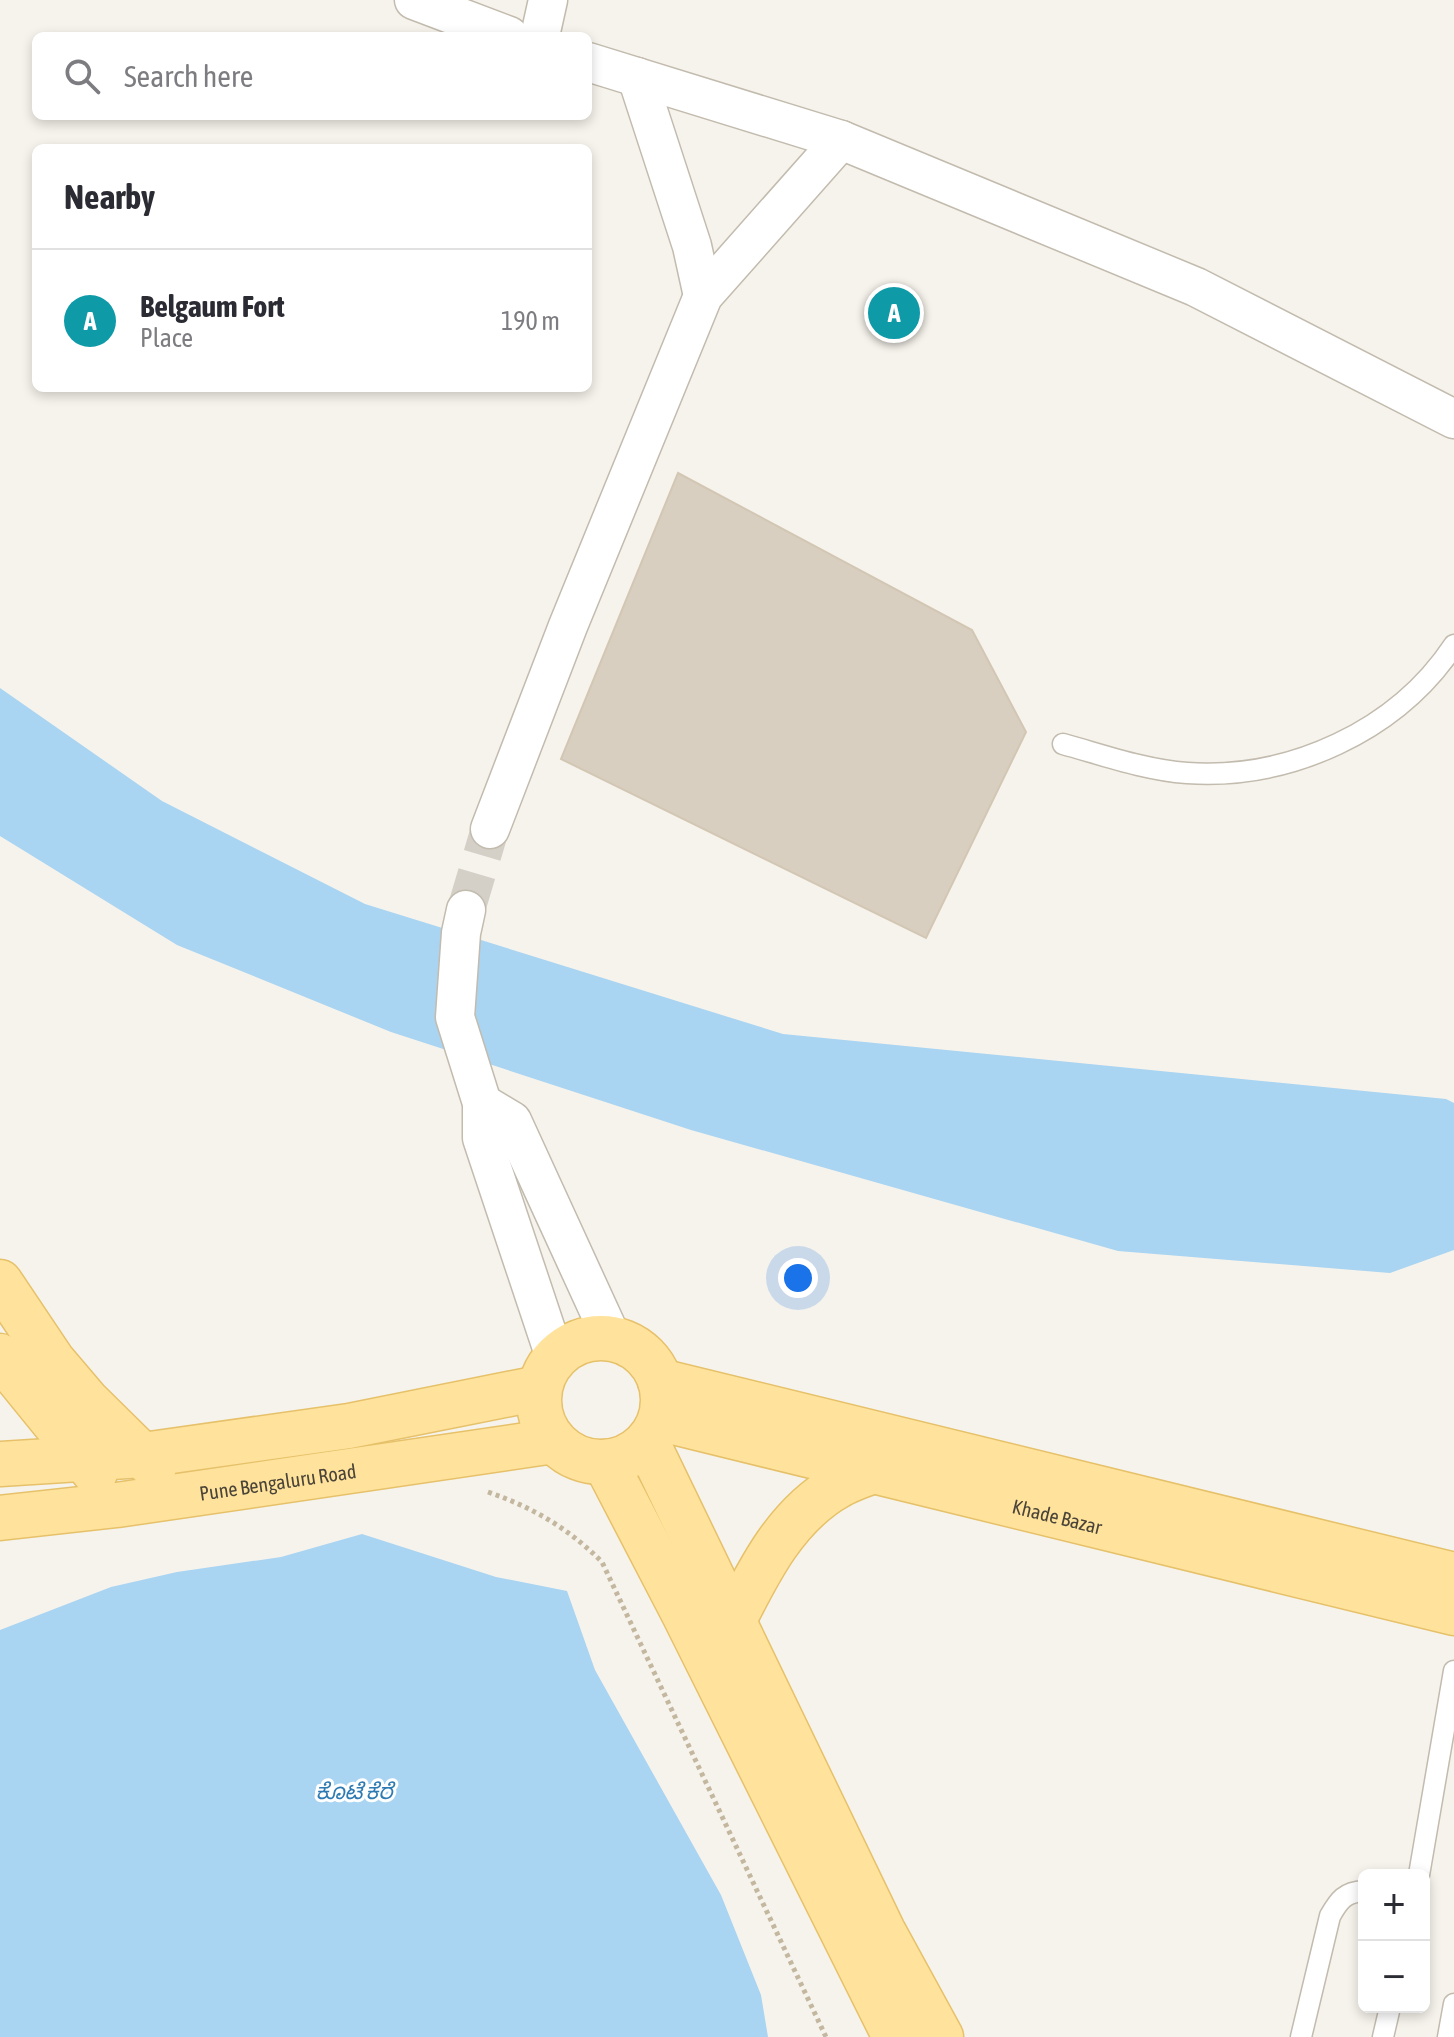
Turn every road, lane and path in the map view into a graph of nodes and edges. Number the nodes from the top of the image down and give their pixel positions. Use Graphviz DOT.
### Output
graph roads {
  1 [pos="414,0"];
  2 [pos="548,0"];
  3 [pos="498,32"];
  4 [pos="541,32"];
  5 [pos="592,63"];
  6 [pos="637,77"];
  7 [pos="841,140"];
  8 [pos="703,296"];
  9 [pos="1450,411"];
  10 [pos="1454,645"];
  11 [pos="1063,744"];
  12 [pos="490,829"];
  13 [pos="463,922"];
  14 [pos="482,1103"];
  15 [pos="0,1282"];
  16 [pos="612,1339"];
  17 [pos="0,1356"];
  18 [pos="547,1373"];
  19 [pos="656,1414"];
  20 [pos="554,1441"];
  21 [pos="143,1455"];
  22 [pos="83,1457"];
  23 [pos="605,1462"];
  24 [pos="0,1464"];
  25 [pos="872,1471"];
  26 [pos="484,1490"];
  27 [pos="182,1496"];
  28 [pos="117,1505"];
  29 [pos="0,1518"];
  30 [pos="1454,1575"];
  31 [pos="1454,1613"];
  32 [pos="733,1622"];
  33 [pos="1454,1671"];
  34 [pos="1420,1869"];
  35 [pos="1358,1891"];
  36 [pos="1454,2004"];
  37 [pos="1389,2013"];
  38 [pos="826,2037"];
  39 [pos="895,2037"];
  40 [pos="941,2037"];
  41 [pos="1301,2037"];
  42 [pos="1383,2037"];
  43 [pos="1448,2037"];
  1 -- 3 [label="street"];
  2 -- 4 [label="street"];
  5 -- 6 [label="street"];
  6 -- 7 [label="street"];
  6 -- 8 [label="street"];
  7 -- 8 [label="street"];
  7 -- 9 [label="street"];
  8 -- 12 [label="street"];
  10 -- 11 [label="lane"];
  13 -- 14 [label="street"];
  14 -- 16 [label="street"];
  14 -- 18 [label="street"];
  15 -- 21 [label="main road"];
  16 -- 18 [label="main road"];
  16 -- 19 [label="main road"];
  17 -- 22 [label="main road"];
  18 -- 20 [label="main road"];
  18 -- 21 [label="main road"];
  19 -- 23 [label="main road"];
  19 -- 25 [label="main road, Khade Bazar"];
  19 -- 30 [label="main road"];
  19 -- 32 [label="main road"];
  20 -- 23 [label="main road"];
  20 -- 27 [label="main road, Pune Bengaluru Road"];
  21 -- 22 [label="main road"];
  21 -- 27 [label="main road"];
  22 -- 24 [label="main road"];
  22 -- 28 [label="main road"];
  23 -- 39 [label="main road"];
  25 -- 31 [label="main road, Khade Bazar"];
  25 -- 32 [label="main road"];
  26 -- 38 [label="path"];
  27 -- 28 [label="main road, Pune Bengaluru Road"];
  28 -- 29 [label="main road, Pune Bengaluru Road"];
  32 -- 40 [label="main road"];
  33 -- 34 [label="lane"];
  35 -- 41 [label="lane"];
  36 -- 43 [label="lane"];
  37 -- 42 [label="lane"];
}
